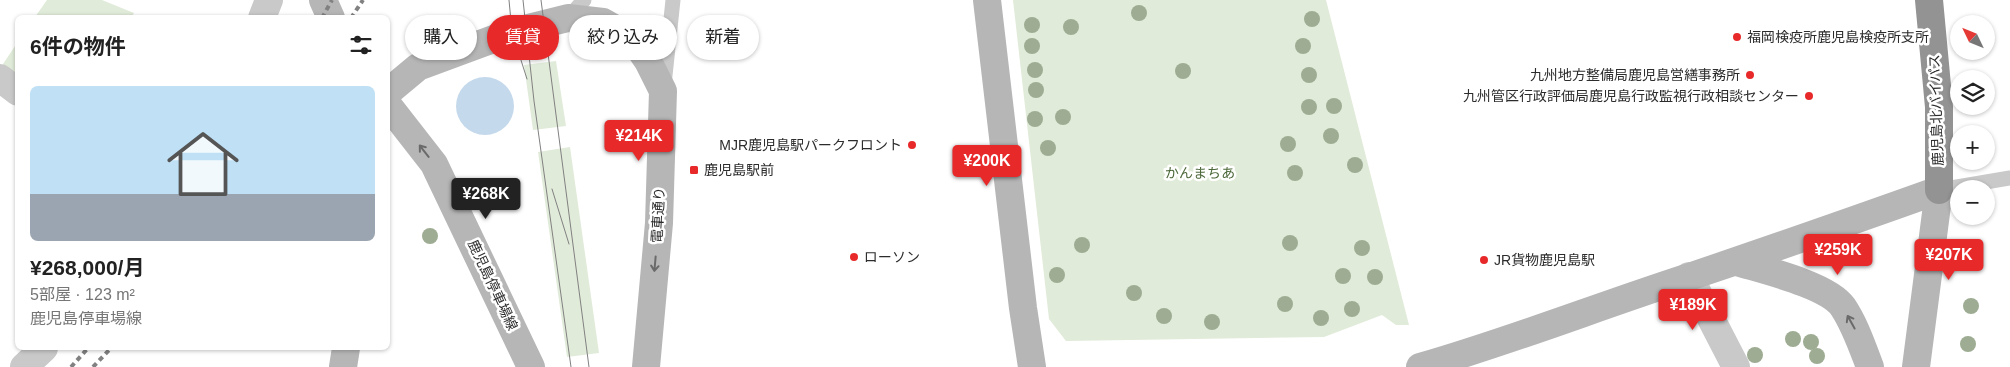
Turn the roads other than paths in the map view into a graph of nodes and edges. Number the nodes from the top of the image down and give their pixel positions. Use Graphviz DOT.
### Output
graph roads {
  1 [pos="269,0"];
  2 [pos="322,0"];
  3 [pos="673,0"];
  4 [pos="987,0"];
  5 [pos="1929,0"];
  6 [pos="576,9"];
  7 [pos="263,15"];
  8 [pos="330,15"];
  9 [pos="0,78"];
  10 [pos="15,90"];
  11 [pos="390,90"];
  12 [pos="663,90"];
  13 [pos="390,108"];
  14 [pos="2010,178"];
  15 [pos="1939,190"];
  16 [pos="1737,262"];
  17 [pos="1689,276"];
  18 [pos="42,350"];
  19 [pos="346,350"];
  20 [pos="1493,356"];
  21 [pos="24,367"];
  22 [pos="343,367"];
  23 [pos="532,367"];
  24 [pos="646,367"];
  25 [pos="1032,367"];
  26 [pos="1420,367"];
  27 [pos="1736,367"];
  28 [pos="1870,367"];
  29 [pos="1916,367"];
  1 -- 7 [label="street"];
  2 -- 8 [label="street"];
  3 -- 12 [label="lane"];
  4 -- 25 [label="street"];
  5 -- 15 [label="highway, 鹿児島北バイパス"];
  6 -- 11 [label="street, 電車通り"];
  6 -- 12 [label="street, 電車通り"];
  9 -- 10 [label="street"];
  12 -- 24 [label="street, 電車通り, one-way"];
  23 -- 13 [label="street, 鹿児島停車場線, one-way"];
  14 -- 15 [label="lane"];
  15 -- 16 [label="street"];
  15 -- 29 [label="street"];
  16 -- 17 [label="street"];
  28 -- 16 [label="street, one-way"];
  17 -- 20 [label="street"];
  17 -- 27 [label="street"];
  18 -- 21 [label="street"];
  19 -- 22 [label="street"];
  20 -- 26 [label="street"];
}
